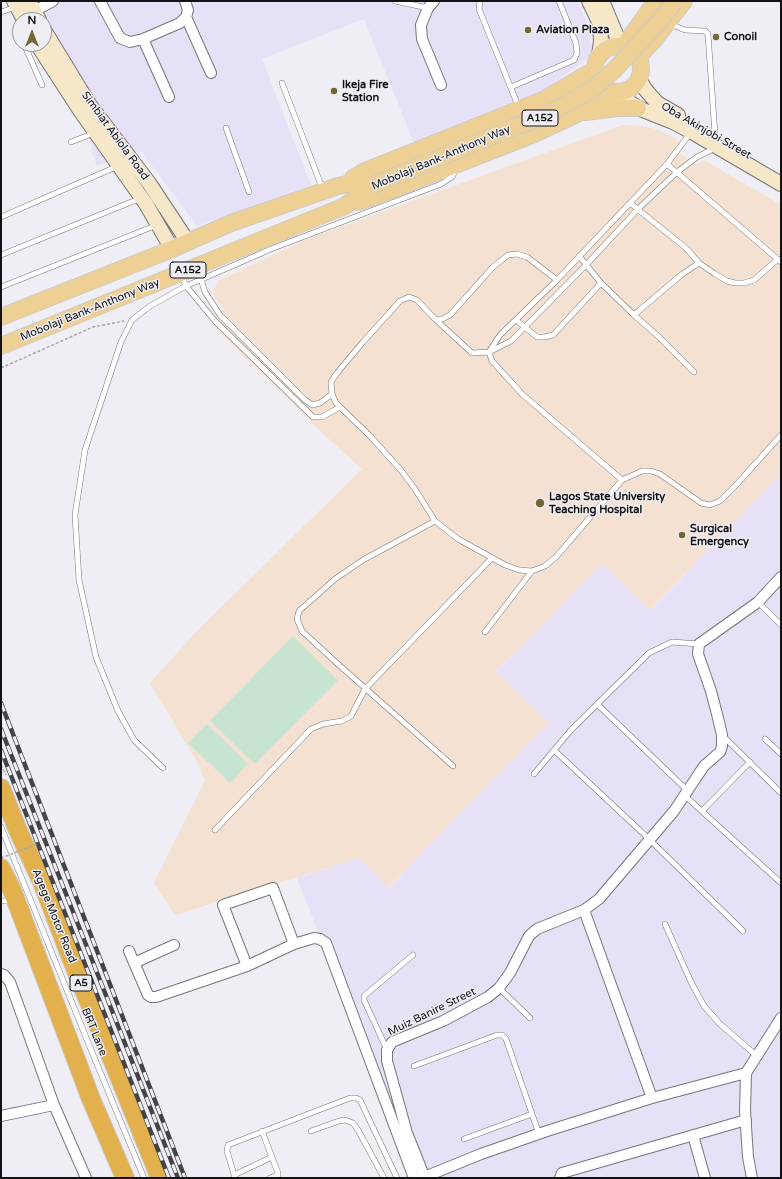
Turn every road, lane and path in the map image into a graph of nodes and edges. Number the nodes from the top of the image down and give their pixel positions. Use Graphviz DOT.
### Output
graph roads {
  1 [pos="53,1"];
  2 [pos="100,1"];
  3 [pos="185,1"];
  4 [pos="394,1"];
  5 [pos="480,1"];
  6 [pos="559,1"];
  7 [pos="589,1"];
  8 [pos="602,1"];
  9 [pos="656,1"];
  10 [pos="664,1"];
  11 [pos="675,1"];
  12 [pos="684,1"];
  13 [pos="431,5"];
  14 [pos="26,11"];
  15 [pos="1,12"];
  16 [pos="186,17"];
  17 [pos="667,23"];
  18 [pos="143,39"];
  19 [pos="52,43"];
  20 [pos="623,46"];
  21 [pos="28,52"];
  22 [pos="42,52"];
  23 [pos="638,57"];
  24 [pos="596,63"];
  25 [pos="211,73"];
  26 [pos="638,79"];
  27 [pos="282,83"];
  28 [pos="42,85"];
  29 [pos="440,85"];
  30 [pos="511,87"];
  31 [pos="612,91"];
  32 [pos="169,97"];
  33 [pos="638,108"];
  34 [pos="521,109"];
  35 [pos="577,114"];
  36 [pos="226,128"];
  37 [pos="692,132"];
  38 [pos="96,133"];
  39 [pos="534,134"];
  40 [pos="717,141"];
  41 [pos="71,142"];
  42 [pos="125,162"];
  43 [pos="458,164"];
  44 [pos="667,164"];
  45 [pos="677,172"];
  46 [pos="781,174"];
  47 [pos="370,183"];
  48 [pos="781,184"];
  49 [pos="330,188"];
  50 [pos="154,191"];
  51 [pos="249,192"];
  52 [pos="142,198"];
  53 [pos="630,203"];
  54 [pos="345,206"];
  55 [pos="638,209"];
  56 [pos="1,217"];
  57 [pos="157,222"];
  58 [pos="188,242"];
  59 [pos="172,249"];
  60 [pos="1,255"];
  61 [pos="579,256"];
  62 [pos="780,261"];
  63 [pos="699,263"];
  64 [pos="586,265"];
  65 [pos="201,279"];
  66 [pos="184,280"];
  67 [pos="557,280"];
  68 [pos="601,283"];
  69 [pos="1,288"];
  70 [pos="634,315"];
  71 [pos="1,317"];
  72 [pos="435,319"];
  73 [pos="132,320"];
  74 [pos="516,320"];
  75 [pos="526,328"];
  76 [pos="1,346"];
  77 [pos="490,352"];
  78 [pos="1,368"];
  79 [pos="694,372"];
  80 [pos="332,394"];
  81 [pos="340,407"];
  82 [pos="781,435"];
  83 [pos="622,480"];
  84 [pos="435,521"];
  85 [pos="492,558"];
  86 [pos="532,571"];
  87 [pos="781,577"];
  88 [pos="758,602"];
  89 [pos="781,625"];
  90 [pos="486,632"];
  91 [pos="699,644"];
  92 [pos="365,689"];
  93 [pos="597,704"];
  94 [pos="722,735"];
  95 [pos="765,739"];
  96 [pos="554,750"];
  97 [pos="781,754"];
  98 [pos="750,762"];
  99 [pos="453,766"];
  100 [pos="163,768"];
  101 [pos="534,774"];
  102 [pos="1,788"];
  103 [pos="686,793"];
  104 [pos="781,793"];
  105 [pos="702,811"];
  106 [pos="1,827"];
  107 [pos="215,830"];
  108 [pos="649,839"];
  109 [pos="37,844"];
  110 [pos="1,858"];
  111 [pos="1,868"];
  112 [pos="781,883"];
  113 [pos="8,901"];
  114 [pos="584,910"];
  115 [pos="665,924"];
  116 [pos="743,931"];
  117 [pos="294,944"];
  118 [pos="174,946"];
  119 [pos="129,951"];
  120 [pos="413,955"];
  121 [pos="134,963"];
  122 [pos="247,966"];
  123 [pos="1,974"];
  124 [pos="499,988"];
  125 [pos="530,1018"];
  126 [pos="781,1018"];
  127 [pos="387,1050"];
  128 [pos="757,1056"];
  129 [pos="414,1066"];
  130 [pos="746,1073"];
  131 [pos="652,1098"];
  132 [pos="54,1105"];
  133 [pos="532,1114"];
  134 [pos="1,1116"];
  135 [pos="746,1120"];
  136 [pos="262,1131"];
  137 [pos="311,1131"];
  138 [pos="539,1134"];
  139 [pos="693,1135"];
  140 [pos="464,1139"];
  141 [pos="272,1157"];
  142 [pos="235,1176"];
  143 [pos="86,1178"];
  144 [pos="125,1178"];
  145 [pos="144,1178"];
  146 [pos="160,1178"];
  147 [pos="270,1178"];
  148 [pos="384,1178"];
  149 [pos="397,1178"];
  150 [pos="414,1178"];
  151 [pos="424,1178"];
  152 [pos="560,1178"];
  153 [pos="705,1178"];
  154 [pos="752,1178"];
  1 -- 14 [label="street"];
  2 -- 18 [label="street"];
  3 -- 16 [label="street"];
  4 -- 13 [label="lane"];
  5 -- 30 [label="lane"];
  6 -- 30 [label="lane"];
  7 -- 24 [label="street"];
  8 -- 20 [label="street"];
  9 -- 20 [label="main road"];
  10 -- 47 [label="main road, Mobolaji Bank-Anthony Way / A152"];
  11 -- 47 [label="main road, Mobolaji Bank-Anthony Way / A152, bridge"];
  12 -- 17 [label="main road"];
  13 -- 29 [label="street"];
  14 -- 15 [label="lane"];
  16 -- 18 [label="street"];
  16 -- 25 [label="street"];
  17 -- 23 [label="main road"];
  17 -- 40 [label="lane"];
  18 -- 32 [label="street"];
  19 -- 42 [label="street, Simbiat Abiola Road"];
  20 -- 23 [label="main road"];
  20 -- 24 [label="main road"];
  21 -- 28 [label="lane"];
  22 -- 38 [label="street"];
  23 -- 26 [label="main road"];
  24 -- 31 [label="main road"];
  24 -- 34 [label="main road"];
  26 -- 31 [label="main road"];
  26 -- 40 [label="street, Oba Akinjobi Street"];
  27 -- 49 [label="lane"];
  30 -- 34 [label="lane"];
  31 -- 33 [label="street"];
  31 -- 35 [label="main road"];
  33 -- 35 [label="main road"];
  33 -- 37 [label="street"];
  34 -- 39 [label="main road"];
  34 -- 49 [label="main road"];
  35 -- 39 [label="main road"];
  36 -- 51 [label="lane"];
  37 -- 40 [label="street"];
  37 -- 44 [label="lane"];
  38 -- 41 [label="lane"];
  38 -- 42 [label="street"];
  39 -- 43 [label="main road"];
  40 -- 45 [label="lane"];
  40 -- 46 [label="street, Oba Akinjobi Street"];
  40 -- 48 [label="street"];
  42 -- 50 [label="street, Simbiat Abiola Road"];
  42 -- 52 [label="street"];
  42 -- 56 [label="lane"];
  43 -- 54 [label="main road"];
  43 -- 65 [label="lane"];
  44 -- 45 [label="lane"];
  44 -- 53 [label="lane"];
  45 -- 55 [label="lane"];
  45 -- 62 [label="lane"];
  47 -- 49 [label="main road, Mobolaji Bank-Anthony Way / A152"];
  47 -- 54 [label="main road, Mobolaji Bank-Anthony Way / A152"];
  49 -- 58 [label="main road, Mobolaji Bank-Anthony Way / A152"];
  50 -- 52 [label="lane"];
  50 -- 58 [label="street, Simbiat Abiola Road"];
  52 -- 57 [label="street"];
  52 -- 60 [label="lane"];
  53 -- 55 [label="lane"];
  53 -- 61 [label="lane"];
  54 -- 66 [label="main road, Mobolaji Bank-Anthony Way / A152"];
  55 -- 63 [label="lane"];
  55 -- 64 [label="lane"];
  57 -- 59 [label="street"];
  57 -- 69 [label="lane"];
  58 -- 59 [label="main road, Mobolaji Bank-Anthony Way / A152"];
  59 -- 71 [label="main road, Mobolaji Bank-Anthony Way / A152"];
  61 -- 64 [label="lane"];
  61 -- 67 [label="lane"];
  62 -- 63 [label="lane"];
  63 -- 70 [label="lane"];
  64 -- 68 [label="lane"];
  64 -- 75 [label="lane"];
  65 -- 66 [label="lane"];
  65 -- 80 [label="lane"];
  66 -- 73 [label="lane"];
  66 -- 76 [label="main road, Mobolaji Bank-Anthony Way / A152"];
  66 -- 81 [label="lane"];
  67 -- 72 [label="lane"];
  67 -- 74 [label="lane"];
  68 -- 70 [label="lane"];
  68 -- 75 [label="lane"];
  70 -- 79 [label="lane"];
  72 -- 77 [label="lane"];
  72 -- 80 [label="lane"];
  73 -- 78 [label="path"];
  73 -- 100 [label="lane"];
  74 -- 75 [label="lane"];
  74 -- 77 [label="lane"];
  75 -- 77 [label="lane"];
  77 -- 83 [label="lane"];
  80 -- 81 [label="lane"];
  81 -- 84 [label="lane"];
  82 -- 83 [label="lane"];
  83 -- 86 [label="lane"];
  84 -- 85 [label="lane"];
  84 -- 92 [label="lane"];
  85 -- 86 [label="lane"];
  85 -- 92 [label="lane"];
  86 -- 90 [label="lane"];
  87 -- 88 [label="street"];
  88 -- 89 [label="lane"];
  88 -- 91 [label="street"];
  91 -- 93 [label="lane"];
  91 -- 94 [label="street"];
  92 -- 99 [label="lane"];
  92 -- 107 [label="lane"];
  93 -- 96 [label="lane"];
  93 -- 103 [label="lane"];
  94 -- 98 [label="lane"];
  94 -- 103 [label="street, Muiz Banire Street"];
  95 -- 97 [label="lane"];
  96 -- 101 [label="lane"];
  96 -- 108 [label="lane"];
  98 -- 104 [label="lane"];
  98 -- 105 [label="lane"];
  102 -- 146 [label="highway, Agege Motor Road / A5"];
  103 -- 105 [label="lane"];
  103 -- 108 [label="street, Muiz Banire Street"];
  105 -- 112 [label="lane"];
  106 -- 145 [label="lane, BRT Lane"];
  108 -- 114 [label="street, Muiz Banire Street"];
  108 -- 116 [label="lane"];
  109 -- 110 [label="path, bridge"];
  111 -- 113 [label="highway"];
  113 -- 144 [label="highway"];
  114 -- 124 [label="street, Muiz Banire Street"];
  114 -- 131 [label="street"];
  115 -- 128 [label="lane"];
  117 -- 122 [label="street"];
  117 -- 122 [label="street"];
  117 -- 150 [label="street"];
  118 -- 121 [label="street"];
  119 -- 121 [label="street"];
  120 -- 127 [label="lane"];
  121 -- 122 [label="street"];
  123 -- 132 [label="street"];
  124 -- 125 [label="lane"];
  124 -- 127 [label="street, Muiz Banire Street"];
  126 -- 128 [label="street"];
  127 -- 151 [label="street, Muiz Banire Street"];
  128 -- 130 [label="street"];
  129 -- 133 [label="lane"];
  130 -- 131 [label="street"];
  130 -- 135 [label="street"];
  131 -- 138 [label="street"];
  132 -- 134 [label="street"];
  132 -- 143 [label="street"];
  133 -- 138 [label="lane"];
  133 -- 140 [label="lane"];
  135 -- 139 [label="street"];
  135 -- 154 [label="street"];
  136 -- 141 [label="lane"];
  136 -- 142 [label="lane"];
  136 -- 149 [label="lane"];
  137 -- 148 [label="lane"];
  138 -- 151 [label="street"];
  139 -- 152 [label="street"];
  139 -- 153 [label="street"];
  141 -- 142 [label="lane"];
  141 -- 147 [label="lane"];
}
